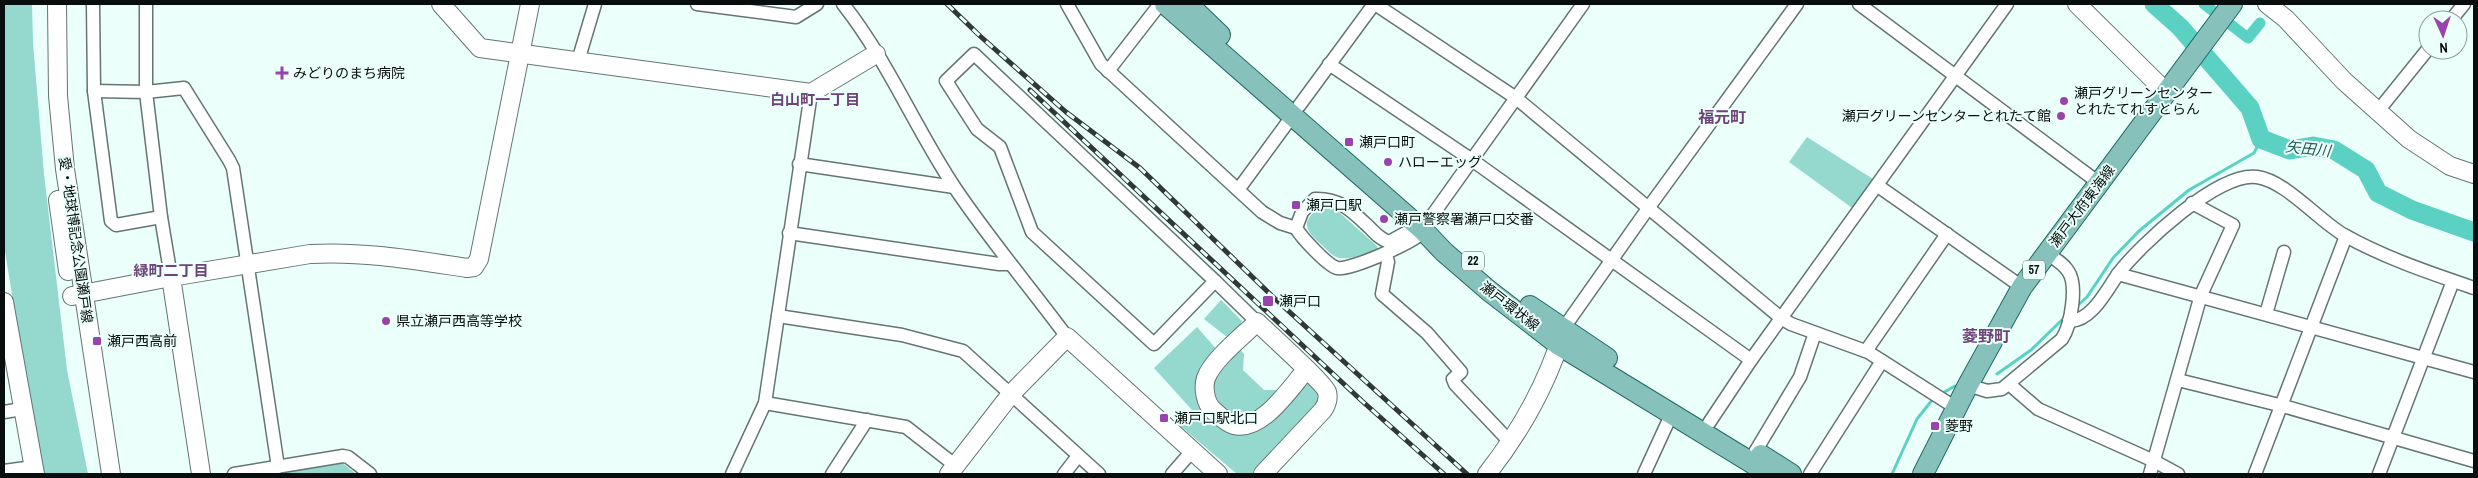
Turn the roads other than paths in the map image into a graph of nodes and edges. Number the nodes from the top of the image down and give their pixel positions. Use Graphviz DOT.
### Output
graph roads {
  1 [pos="45,4"];
  2 [pos="57,4"];
  3 [pos="93,4"];
  4 [pos="146,4"];
  5 [pos="441,4"];
  6 [pos="530,4"];
  7 [pos="595,4"];
  8 [pos="697,4"];
  9 [pos="817,4"];
  10 [pos="843,4"];
  11 [pos="1067,4"];
  12 [pos="1160,4"];
  13 [pos="1165,4"];
  14 [pos="1188,4"];
  15 [pos="1375,4"];
  16 [pos="1584,4"];
  17 [pos="1797,4"];
  18 [pos="1858,4"];
  19 [pos="2007,4"];
  20 [pos="2077,4"];
  21 [pos="2232,4"];
  22 [pos="2267,4"];
  23 [pos="520,54"];
  24 [pos="876,54"];
  25 [pos="2419,60"];
  26 [pos="578,61"];
  27 [pos="1329,64"];
  28 [pos="1108,71"];
  29 [pos="1957,76"];
  30 [pos="2170,88"];
  31 [pos="94,91"];
  32 [pos="146,92"];
  33 [pos="811,93"];
  34 [pos="1516,98"];
  35 [pos="1296,111"];
  36 [pos="2378,111"];
  37 [pos="1472,160"];
  38 [pos="799,164"];
  39 [pos="2474,174"];
  40 [pos="2099,183"];
  41 [pos="1878,186"];
  42 [pos="954,187"];
  43 [pos="1238,190"];
  44 [pos="2192,204"];
  45 [pos="1649,207"];
  46 [pos="161,217"];
  47 [pos="1424,226"];
  48 [pos="1296,228"];
  49 [pos="789,234"];
  50 [pos="1947,234"];
  51 [pos="2346,236"];
  52 [pos="2284,252"];
  53 [pos="2046,253"];
  54 [pos="1386,254"];
  55 [pos="1612,260"];
  56 [pos="247,264"];
  57 [pos="1009,264"];
  58 [pos="2118,274"];
  59 [pos="171,277"];
  60 [pos="1215,281"];
  61 [pos="2453,281"];
  62 [pos="2022,287"];
  63 [pos="2474,288"];
  64 [pos="2201,295"];
  65 [pos="77,296"];
  66 [pos="4,302"];
  67 [pos="2266,314"];
  68 [pos="778,316"];
  69 [pos="1781,318"];
  70 [pos="2069,321"];
  71 [pos="1257,322"];
  72 [pos="2311,327"];
  73 [pos="1815,333"];
  74 [pos="1067,337"];
  75 [pos="1561,337"];
  76 [pos="7,347"];
  77 [pos="1866,351"];
  78 [pos="2423,358"];
  79 [pos="1751,360"];
  80 [pos="1882,361"];
  81 [pos="1306,370"];
  82 [pos="2474,372"];
  83 [pos="2178,380"];
  84 [pos="2009,384"];
  85 [pos="1968,385"];
  86 [pos="1011,394"];
  87 [pos="765,403"];
  88 [pos="1952,406"];
  89 [pos="2283,406"];
  90 [pos="22,410"];
  91 [pos="4,412"];
  92 [pos="1672,413"];
  93 [pos="867,420"];
  94 [pos="1709,423"];
  95 [pos="2393,438"];
  96 [pos="1511,443"];
  97 [pos="1192,451"];
  98 [pos="1755,452"];
  99 [pos="1078,456"];
  100 [pos="2154,461"];
  101 [pos="2474,461"];
  102 [pos="278,467"];
  103 [pos="953,470"];
  104 [pos="4,471"];
  105 [pos="34,471"];
  106 [pos="100,474"];
  107 [pos="111,474"];
  108 [pos="201,474"];
  109 [pos="234,474"];
  110 [pos="370,474"];
  111 [pos="732,474"];
  112 [pos="832,474"];
  113 [pos="1064,474"];
  114 [pos="1099,474"];
  115 [pos="1172,474"];
  116 [pos="1218,474"];
  117 [pos="1263,474"];
  118 [pos="1487,474"];
  119 [pos="1644,474"];
  120 [pos="1770,474"];
  121 [pos="1792,474"];
  122 [pos="1810,474"];
  123 [pos="1923,474"];
  124 [pos="2150,474"];
  125 [pos="2178,474"];
  126 [pos="2255,474"];
  127 [pos="2379,474"];
  1 -- 65 [label="street, 愛・地球博記念公園瀬戸線"];
  2 -- 65 [label="street, 愛・地球博記念公園瀬戸線"];
  3 -- 31 [label="street"];
  4 -- 32 [label="street"];
  5 -- 23 [label="street"];
  6 -- 23 [label="street"];
  7 -- 26 [label="street"];
  8 -- 9 [label="street"];
  10 -- 24 [label="street"];
  11 -- 28 [label="street"];
  12 -- 28 [label="street"];
  13 -- 35 [label="main road, 瀬戸環状線 / 22"];
  14 -- 35 [label="main road, 瀬戸環状線 / 22"];
  15 -- 27 [label="street"];
  15 -- 34 [label="street"];
  16 -- 34 [label="street"];
  17 -- 45 [label="street"];
  18 -- 29 [label="street"];
  19 -- 29 [label="street"];
  20 -- 30 [label="street"];
  21 -- 30 [label="main road, 瀬戸大府東海線 / 57"];
  22 -- 36 [label="street"];
  23 -- 26 [label="street"];
  23 -- 56 [label="street"];
  24 -- 33 [label="street"];
  24 -- 42 [label="street"];
  25 -- 36 [label="street"];
  26 -- 33 [label="street"];
  27 -- 35 [label="street"];
  27 -- 37 [label="street"];
  28 -- 43 [label="street"];
  29 -- 40 [label="street"];
  29 -- 41 [label="street"];
  30 -- 40 [label="main road, 瀬戸大府東海線 / 57"];
  31 -- 32 [label="street"];
  31 -- 46 [label="street"];
  32 -- 46 [label="street"];
  32 -- 56 [label="street"];
  33 -- 38 [label="street"];
  34 -- 37 [label="street"];
  34 -- 45 [label="street"];
  35 -- 43 [label="street"];
  35 -- 47 [label="main road, 瀬戸環状線 / 22"];
  36 -- 39 [label="street"];
  37 -- 47 [label="street"];
  37 -- 55 [label="street"];
  38 -- 42 [label="street"];
  38 -- 49 [label="street"];
  40 -- 53 [label="main road, 瀬戸大府東海線 / 57"];
  41 -- 50 [label="street"];
  41 -- 69 [label="street"];
  42 -- 57 [label="street"];
  43 -- 48 [label="street"];
  44 -- 51 [label="street"];
  44 -- 58 [label="street"];
  44 -- 64 [label="street"];
  45 -- 55 [label="street"];
  45 -- 69 [label="street"];
  46 -- 59 [label="street"];
  47 -- 48 [label="street"];
  47 -- 54 [label="street"];
  47 -- 75 [label="main road, 瀬戸環状線 / 22"];
  48 -- 54 [label="street"];
  49 -- 57 [label="street"];
  49 -- 68 [label="street"];
  50 -- 62 [label="street"];
  50 -- 77 [label="street"];
  51 -- 61 [label="street"];
  51 -- 72 [label="street"];
  52 -- 67 [label="street"];
  53 -- 62 [label="main road, 瀬戸大府東海線 / 57"];
  53 -- 70 [label="street"];
  54 -- 96 [label="street"];
  55 -- 75 [label="street"];
  55 -- 79 [label="street"];
  56 -- 59 [label="street"];
  56 -- 102 [label="street"];
  57 -- 74 [label="street"];
  58 -- 64 [label="street"];
  58 -- 70 [label="street"];
  59 -- 65 [label="street"];
  59 -- 108 [label="street"];
  60 -- 60 [label="street"];
  60 -- 71 [label="street"];
  61 -- 63 [label="street"];
  61 -- 78 [label="street"];
  62 -- 85 [label="main road, 瀬戸大府東海線 / 57"];
  64 -- 67 [label="street"];
  64 -- 83 [label="street"];
  65 -- 106 [label="street, 愛・地球博記念公園瀬戸線"];
  65 -- 107 [label="street, 愛・地球博記念公園瀬戸線"];
  66 -- 76 [label="street"];
  67 -- 72 [label="street"];
  68 -- 86 [label="street"];
  68 -- 87 [label="street"];
  69 -- 73 [label="street"];
  69 -- 79 [label="street"];
  70 -- 84 [label="street"];
  71 -- 81 [label="street"];
  71 -- 81 [label="street"];
  72 -- 78 [label="street"];
  72 -- 89 [label="street"];
  73 -- 77 [label="street"];
  73 -- 98 [label="street"];
  74 -- 86 [label="street"];
  74 -- 97 [label="street"];
  75 -- 92 [label="main road, 瀬戸環状線 / 22"];
  75 -- 94 [label="main road, 瀬戸環状線 / 22"];
  75 -- 96 [label="street"];
  76 -- 90 [label="street"];
  77 -- 80 [label="street"];
  78 -- 82 [label="street"];
  78 -- 95 [label="street"];
  79 -- 94 [label="street"];
  80 -- 88 [label="street"];
  80 -- 122 [label="street"];
  81 -- 117 [label="street"];
  83 -- 89 [label="street"];
  83 -- 100 [label="street"];
  84 -- 85 [label="street"];
  84 -- 100 [label="street"];
  85 -- 88 [label="main road, 瀬戸大府東海線 / 57"];
  86 -- 99 [label="street"];
  86 -- 103 [label="street"];
  87 -- 93 [label="street"];
  87 -- 111 [label="street"];
  88 -- 123 [label="main road, 瀬戸大府東海線 / 57"];
  89 -- 95 [label="street"];
  89 -- 126 [label="street"];
  90 -- 91 [label="street"];
  90 -- 105 [label="street"];
  92 -- 119 [label="street"];
  92 -- 120 [label="main road, 瀬戸環状線 / 22"];
  93 -- 103 [label="street"];
  93 -- 112 [label="street"];
  94 -- 98 [label="main road, 瀬戸環状線 / 22"];
  95 -- 101 [label="street"];
  95 -- 127 [label="street"];
  96 -- 118 [label="street"];
  97 -- 115 [label="street"];
  97 -- 116 [label="street"];
  98 -- 121 [label="main road, 瀬戸環状線 / 22"];
  99 -- 113 [label="street"];
  99 -- 114 [label="street"];
  100 -- 124 [label="street"];
  100 -- 125 [label="street"];
  102 -- 109 [label="street"];
  102 -- 110 [label="street"];
  104 -- 105 [label="street"];
}
